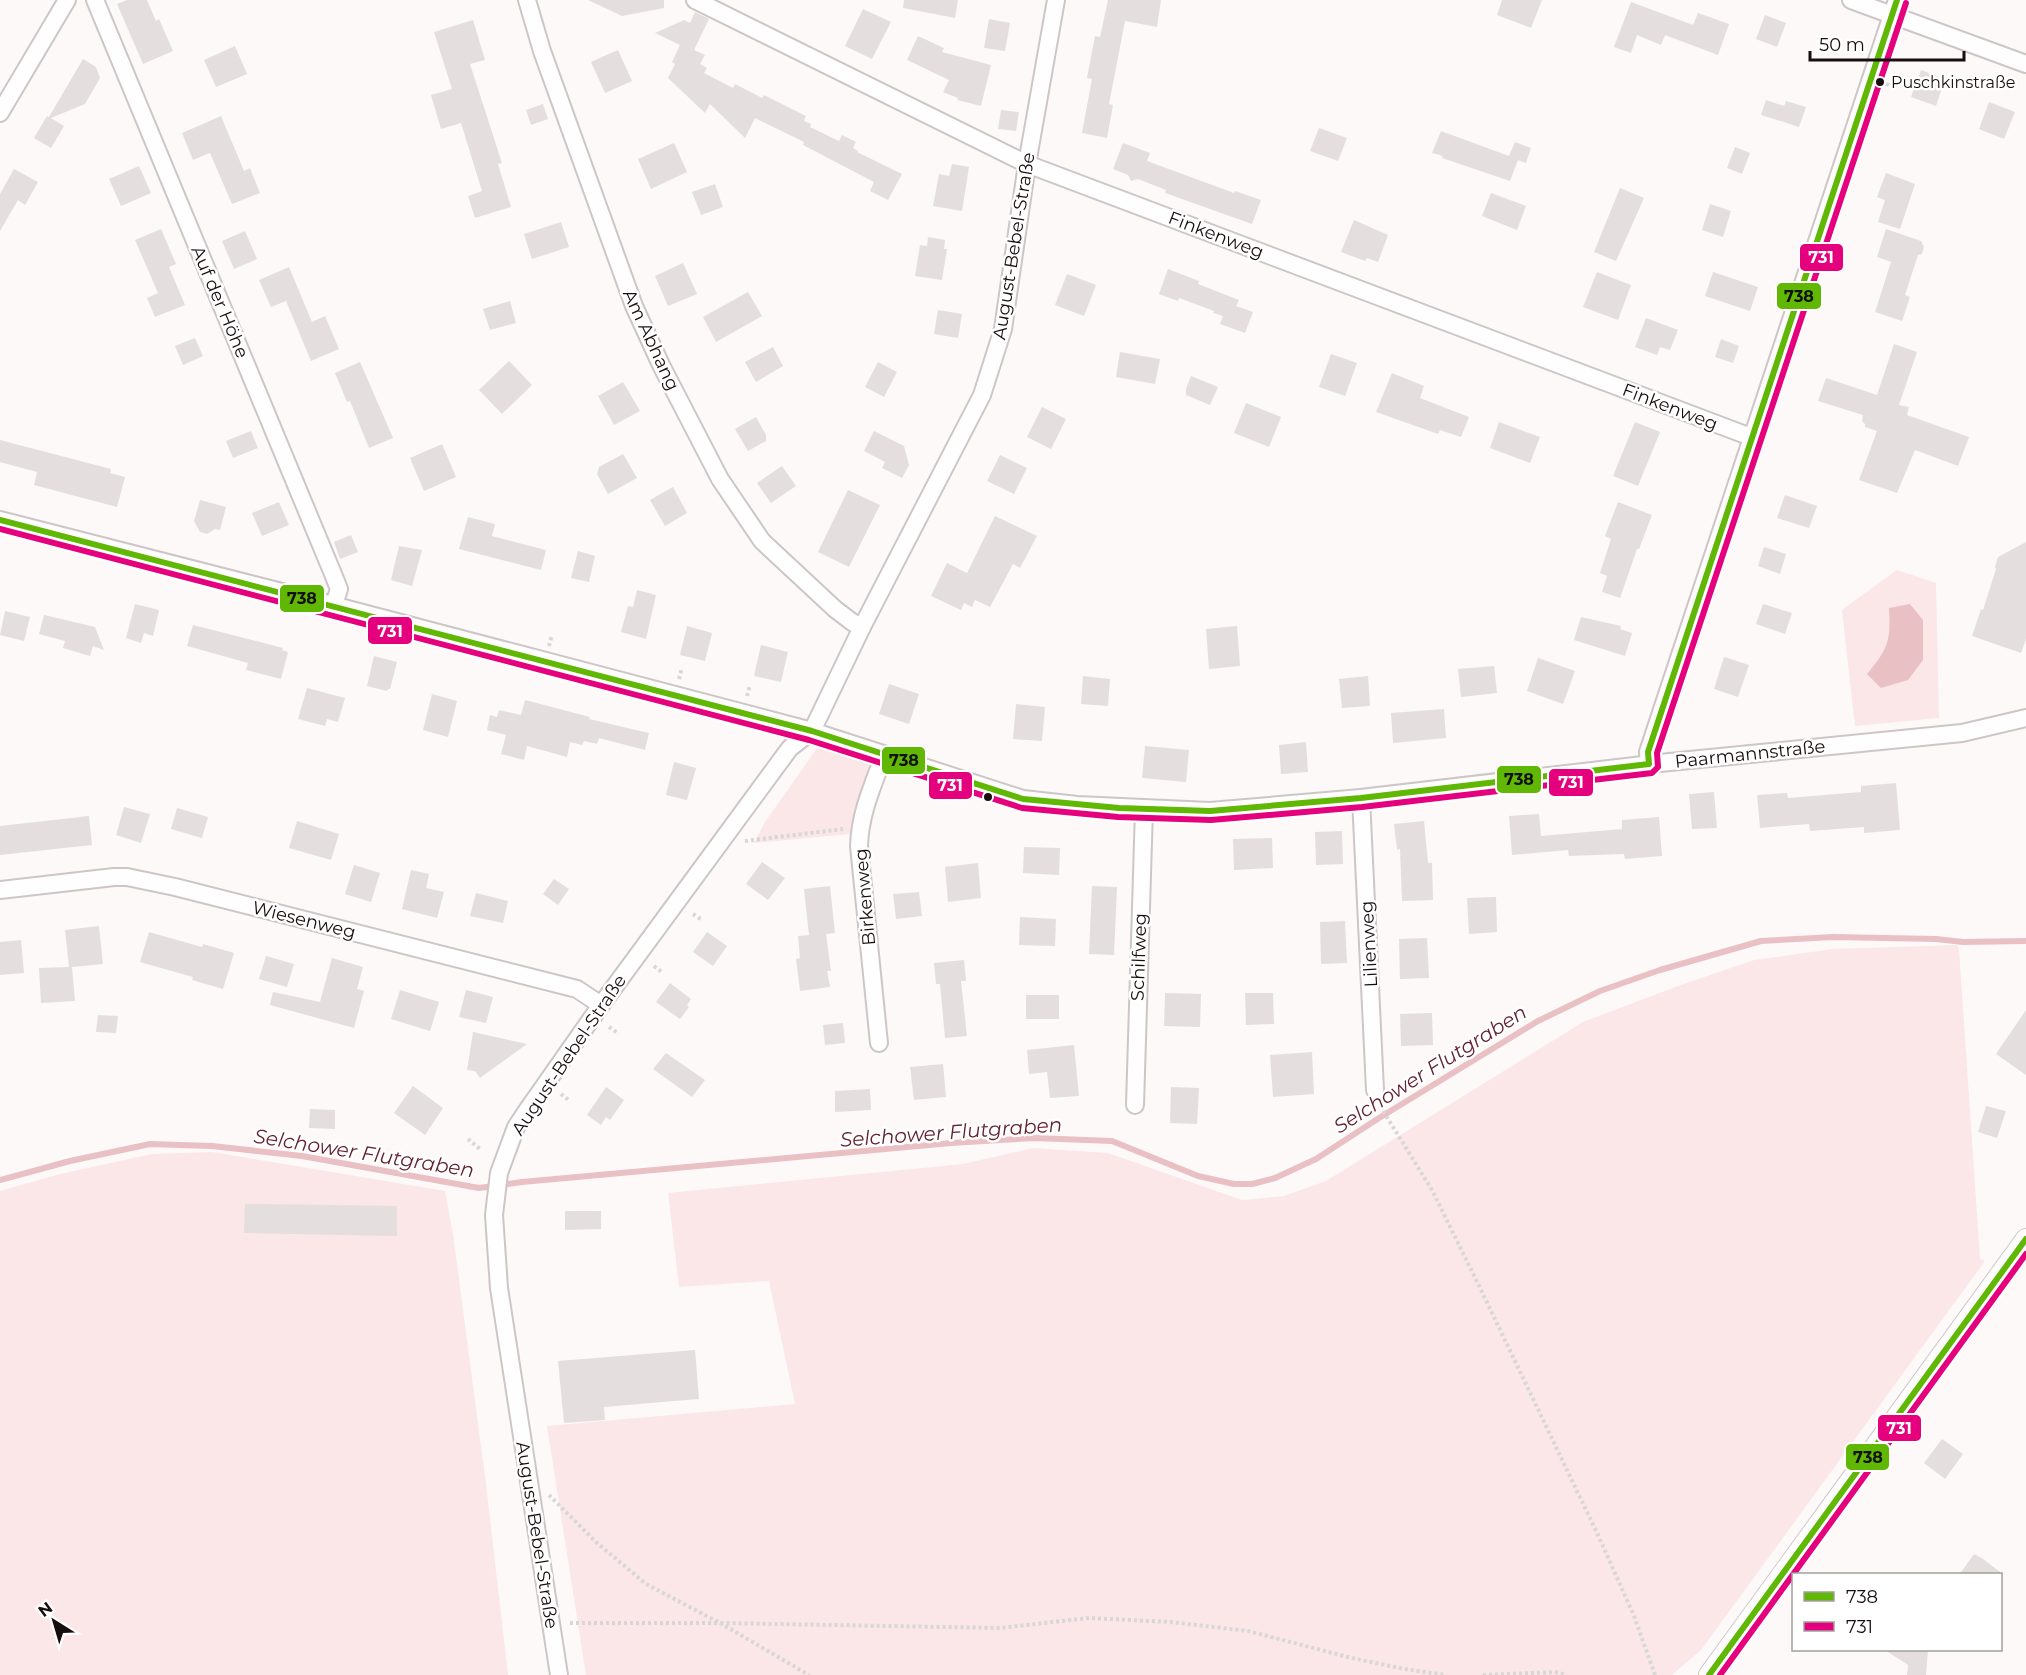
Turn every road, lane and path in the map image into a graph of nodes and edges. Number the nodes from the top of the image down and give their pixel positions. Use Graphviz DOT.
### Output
graph roads {
  1 [pos="95,0"];
  2 [pos="527,0"];
  3 [pos="694,0"];
  4 [pos="1056,0"];
  5 [pos="1851,0"];
  6 [pos="65,1"];
  7 [pos="1895,8"];
  8 [pos="2026,64"];
  9 [pos="0,113"];
  10 [pos="1027,164"];
  11 [pos="1751,436"];
  12 [pos="0,520"];
  13 [pos="334,605"];
  14 [pos="862,627"];
  15 [pos="2026,718"];
  16 [pos="812,731"];
  17 [pos="884,755"];
  18 [pos="1648,764"];
  19 [pos="1360,798"];
  20 [pos="1144,809"];
  21 [pos="860,827"];
  22 [pos="745,841"];
  23 [pos="0,890"];
  24 [pos="693,914"];
  25 [pos="702,920"];
  26 [pos="654,966"];
  27 [pos="663,973"];
  28 [pos="601,1005"];
  29 [pos="609,1027"];
  30 [pos="619,1034"];
  31 [pos="879,1043"];
  32 [pos="1375,1090"];
  33 [pos="561,1094"];
  34 [pos="570,1101"];
  35 [pos="1135,1105"];
  36 [pos="468,1139"];
  37 [pos="480,1149"];
  38 [pos="2026,1239"];
  39 [pos="548,1494"];
  40 [pos="570,1623"];
  41 [pos="720,1623"];
  42 [pos="1425,1672"];
  43 [pos="559,1675"];
  44 [pos="809,1675"];
  45 [pos="1419,1675"];
  46 [pos="1446,1675"];
  47 [pos="1483,1675"];
  48 [pos="1567,1675"];
  49 [pos="1655,1675"];
  50 [pos="1709,1675"];
  1 -- 13 [label="street, Auf der Höhe"];
  2 -- 14 [label="street, Am Abhang"];
  3 -- 10 [label="street, Finkenweg"];
  4 -- 10 [label="street, August-Bebel-Straße"];
  5 -- 7 [label="street"];
  6 -- 9 [label="street"];
  7 -- 8 [label="street"];
  7 -- 11 [label="street"];
  10 -- 11 [label="street, Finkenweg"];
  10 -- 14 [label="street, August-Bebel-Straße"];
  11 -- 18 [label="street"];
  12 -- 13 [label="street, Paarmannstraße"];
  13 -- 16 [label="street, Paarmannstraße"];
  14 -- 16 [label="street, August-Bebel-Straße"];
  15 -- 18 [label="street, Paarmannstraße"];
  16 -- 17 [label="street, Paarmannstraße"];
  16 -- 28 [label="street, August-Bebel-Straße"];
  17 -- 20 [label="street, Paarmannstraße"];
  17 -- 21 [label="street, Birkenweg"];
  18 -- 19 [label="street, Paarmannstraße"];
  19 -- 20 [label="street, Paarmannstraße"];
  19 -- 32 [label="street, Lilienweg"];
  20 -- 35 [label="street, Schilfweg"];
  21 -- 22 [label="path"];
  21 -- 31 [label="street, Birkenweg"];
  23 -- 28 [label="street, Wiesenweg"];
  24 -- 25 [label="path"];
  26 -- 27 [label="path"];
  28 -- 43 [label="street, August-Bebel-Straße"];
  29 -- 30 [label="path"];
  32 -- 49 [label="path"];
  33 -- 34 [label="path"];
  36 -- 37 [label="path"];
  38 -- 50 [label="street"];
  39 -- 41 [label="path"];
  40 -- 41 [label="path"];
  41 -- 42 [label="path"];
  41 -- 44 [label="path"];
  42 -- 45 [label="path"];
  42 -- 46 [label="path"];
  47 -- 48 [label="path"];
}
